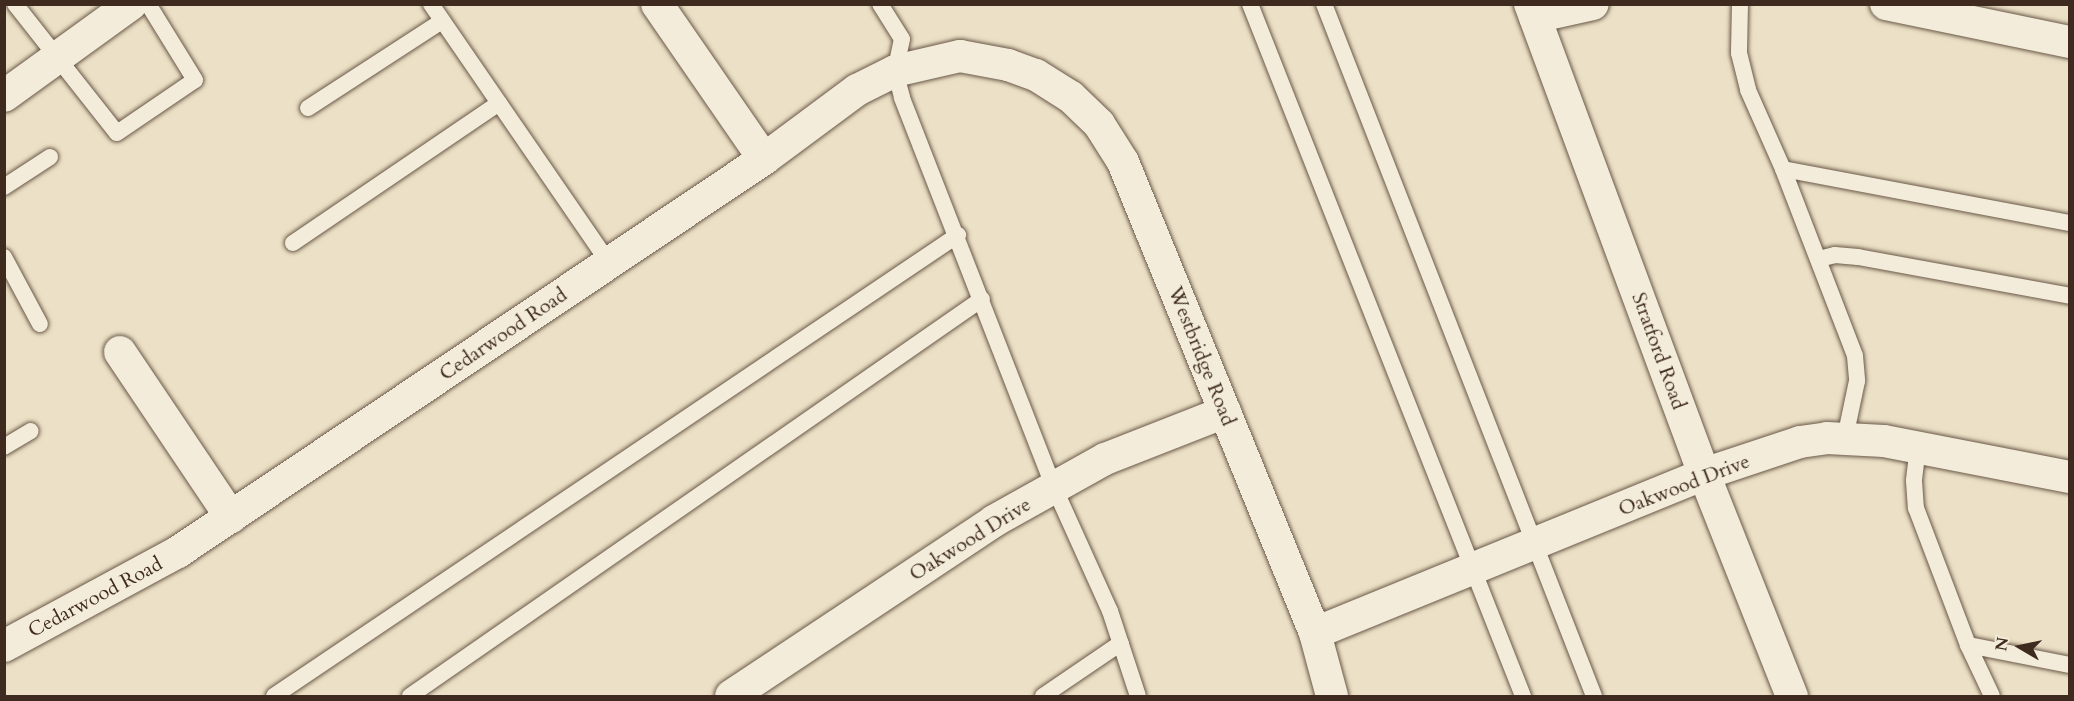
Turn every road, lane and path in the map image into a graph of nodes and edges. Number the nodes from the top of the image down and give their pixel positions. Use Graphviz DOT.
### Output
graph roads {
  1 [pos="15,4"];
  2 [pos="131,4"];
  3 [pos="147,4"];
  4 [pos="430,4"];
  5 [pos="657,4"];
  6 [pos="880,4"];
  7 [pos="1250,4"];
  8 [pos="1324,4"];
  9 [pos="1593,4"];
  10 [pos="1740,4"];
  11 [pos="1886,4"];
  12 [pos="1533,11"];
  13 [pos="442,21"];
  14 [pos="2070,42"];
  15 [pos="56,59"];
  16 [pos="1008,64"];
  17 [pos="895,71"];
  18 [pos="4,96"];
  19 [pos="499,103"];
  20 [pos="308,108"];
  21 [pos="50,157"];
  22 [pos="764,159"];
  23 [pos="1783,169"];
  24 [pos="4,187"];
  25 [pos="2070,223"];
  26 [pos="958,235"];
  27 [pos="293,243"];
  28 [pos="4,257"];
  29 [pos="1819,259"];
  30 [pos="609,263"];
  31 [pos="2070,296"];
  32 [pos="982,299"];
  33 [pos="40,324"];
  34 [pos="120,352"];
  35 [pos="1225,412"];
  36 [pos="31,431"];
  37 [pos="1845,438"];
  38 [pos="4,447"];
  39 [pos="1918,447"];
  40 [pos="1704,474"];
  41 [pos="2070,477"];
  42 [pos="1054,487"];
  43 [pos="231,517"];
  44 [pos="1535,545"];
  45 [pos="1471,569"];
  46 [pos="1315,633"];
  47 [pos="1121,643"];
  48 [pos="1968,645"];
  49 [pos="4,646"];
  50 [pos="2070,665"];
  51 [pos="274,696"];
  52 [pos="410,696"];
  53 [pos="731,696"];
  54 [pos="1043,696"];
  55 [pos="1138,696"];
  56 [pos="1332,696"];
  57 [pos="1523,696"];
  58 [pos="1594,696"];
  59 [pos="1792,696"];
  60 [pos="1992,696"];
  1 -- 15 [label="lane"];
  2 -- 15 [label="street"];
  3 -- 15 [label="lane"];
  4 -- 13 [label="lane"];
  5 -- 22 [label="street"];
  6 -- 17 [label="lane"];
  7 -- 45 [label="lane"];
  8 -- 44 [label="lane"];
  9 -- 12 [label="street"];
  10 -- 23 [label="lane"];
  11 -- 14 [label="street"];
  12 -- 40 [label="street, Stratford Road"];
  13 -- 19 [label="lane"];
  13 -- 20 [label="lane"];
  15 -- 18 [label="street"];
  16 -- 17 [label="street, Cedarwood Road"];
  16 -- 35 [label="street, Westbridge Road"];
  17 -- 22 [label="street, Cedarwood Road"];
  17 -- 26 [label="lane"];
  19 -- 27 [label="lane"];
  19 -- 30 [label="lane"];
  21 -- 24 [label="lane"];
  22 -- 30 [label="street, Cedarwood Road"];
  23 -- 25 [label="lane"];
  23 -- 29 [label="lane"];
  26 -- 32 [label="lane"];
  26 -- 51 [label="lane"];
  28 -- 33 [label="lane"];
  29 -- 31 [label="lane"];
  29 -- 37 [label="lane"];
  30 -- 43 [label="street, Cedarwood Road"];
  32 -- 42 [label="lane"];
  32 -- 52 [label="lane"];
  34 -- 43 [label="street"];
  35 -- 42 [label="street, Oakwood Drive"];
  35 -- 46 [label="street, Westbridge Road"];
  36 -- 38 [label="lane"];
  37 -- 39 [label="street, Oakwood Drive"];
  37 -- 40 [label="street, Oakwood Drive"];
  39 -- 41 [label="street, Oakwood Drive"];
  39 -- 48 [label="lane"];
  40 -- 44 [label="street, Oakwood Drive"];
  40 -- 59 [label="street, Stratford Road"];
  42 -- 47 [label="lane"];
  42 -- 53 [label="street, Oakwood Drive"];
  43 -- 49 [label="street, Cedarwood Road"];
  44 -- 45 [label="street, Oakwood Drive"];
  44 -- 58 [label="lane"];
  45 -- 46 [label="street, Oakwood Drive"];
  45 -- 57 [label="lane"];
  46 -- 56 [label="street, Westbridge Road"];
  47 -- 54 [label="lane"];
  47 -- 55 [label="lane"];
  48 -- 50 [label="lane"];
  48 -- 60 [label="lane"];
}
